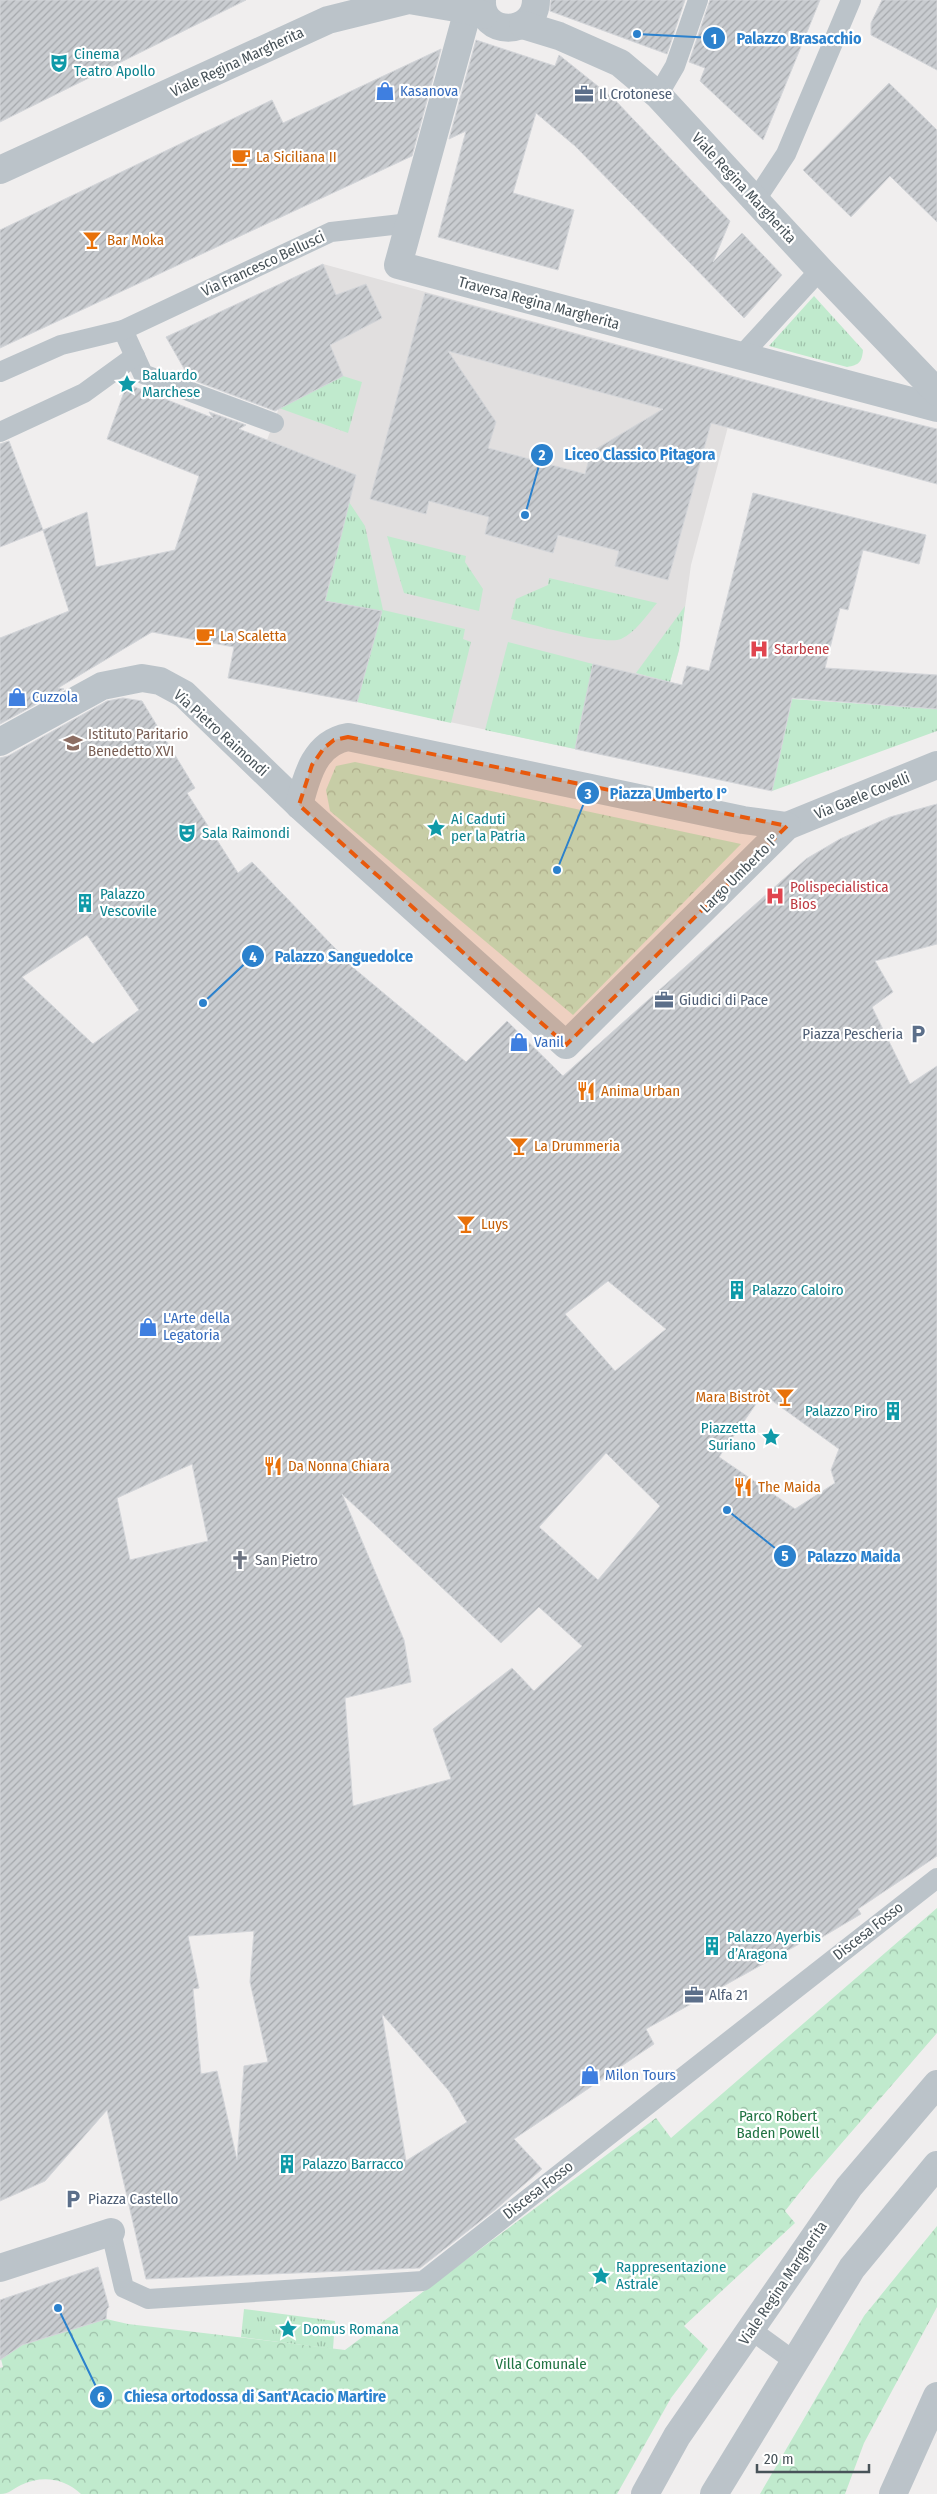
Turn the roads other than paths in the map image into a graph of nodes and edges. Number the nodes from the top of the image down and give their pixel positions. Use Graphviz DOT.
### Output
graph roads {
  1 [pos="536,0"];
  2 [pos="698,0"];
  3 [pos="851,0"];
  4 [pos="478,8"];
  5 [pos="523,25"];
  6 [pos="658,95"];
  7 [pos="0,170"];
  8 [pos="755,201"];
  9 [pos="410,223"];
  10 [pos="820,270"];
  11 [pos="123,330"];
  12 [pos="135,356"];
  13 [pos="741,356"];
  14 [pos="0,372"];
  15 [pos="937,392"];
  16 [pos="937,408"];
  17 [pos="274,423"];
  18 [pos="0,432"];
  19 [pos="0,742"];
  20 [pos="937,765"];
  21 [pos="299,805"];
  22 [pos="787,826"];
  23 [pos="937,1878"];
  24 [pos="937,2084"];
  25 [pos="937,2165"];
  26 [pos="111,2232"];
  27 [pos="0,2268"];
  28 [pos="751,2330"];
  29 [pos="794,2362"];
  30 [pos="937,2396"];
  31 [pos="645,2494"];
  32 [pos="714,2494"];
  33 [pos="893,2494"];
  1 -- 5 [label="street"];
  2 -- 6 [label="lane"];
  3 -- 8 [label="lane"];
  4 -- 5 [label="street"];
  4 -- 7 [label="street, Viale Regina Margherita"];
  4 -- 9 [label="street, Traversa Regina Margherita"];
  5 -- 6 [label="street, Viale Regina Margherita"];
  6 -- 8 [label="street, Viale Regina Margherita"];
  8 -- 10 [label="street, Viale Regina Margherita"];
  9 -- 11 [label="lane, Via Francesco Bellusci"];
  9 -- 13 [label="street, Traversa Regina Margherita"];
  10 -- 13 [label="lane"];
  10 -- 15 [label="street, Viale Regina Margherita"];
  11 -- 12 [label="lane"];
  11 -- 14 [label="lane, Via Francesco Bellusci"];
  12 -- 17 [label="lane"];
  12 -- 18 [label="lane"];
  13 -- 16 [label="street, Traversa Regina Margherita"];
  19 -- 21 [label="street, Via Pietro Raimondi"];
  20 -- 22 [label="street, Via Gaele Covelli"];
  21 -- 22 [label="street, Largo Umberto I°"];
  21 -- 22 [label="street, Largo Umberto I°"];
  23 -- 26 [label="lane, Discesa Fosso"];
  24 -- 28 [label="street, Viale Regina Margherita"];
  25 -- 29 [label="street"];
  26 -- 27 [label="street"];
  28 -- 29 [label="lane"];
  28 -- 31 [label="street, Viale Regina Margherita"];
  29 -- 32 [label="street"];
  30 -- 33 [label="street"];
}
